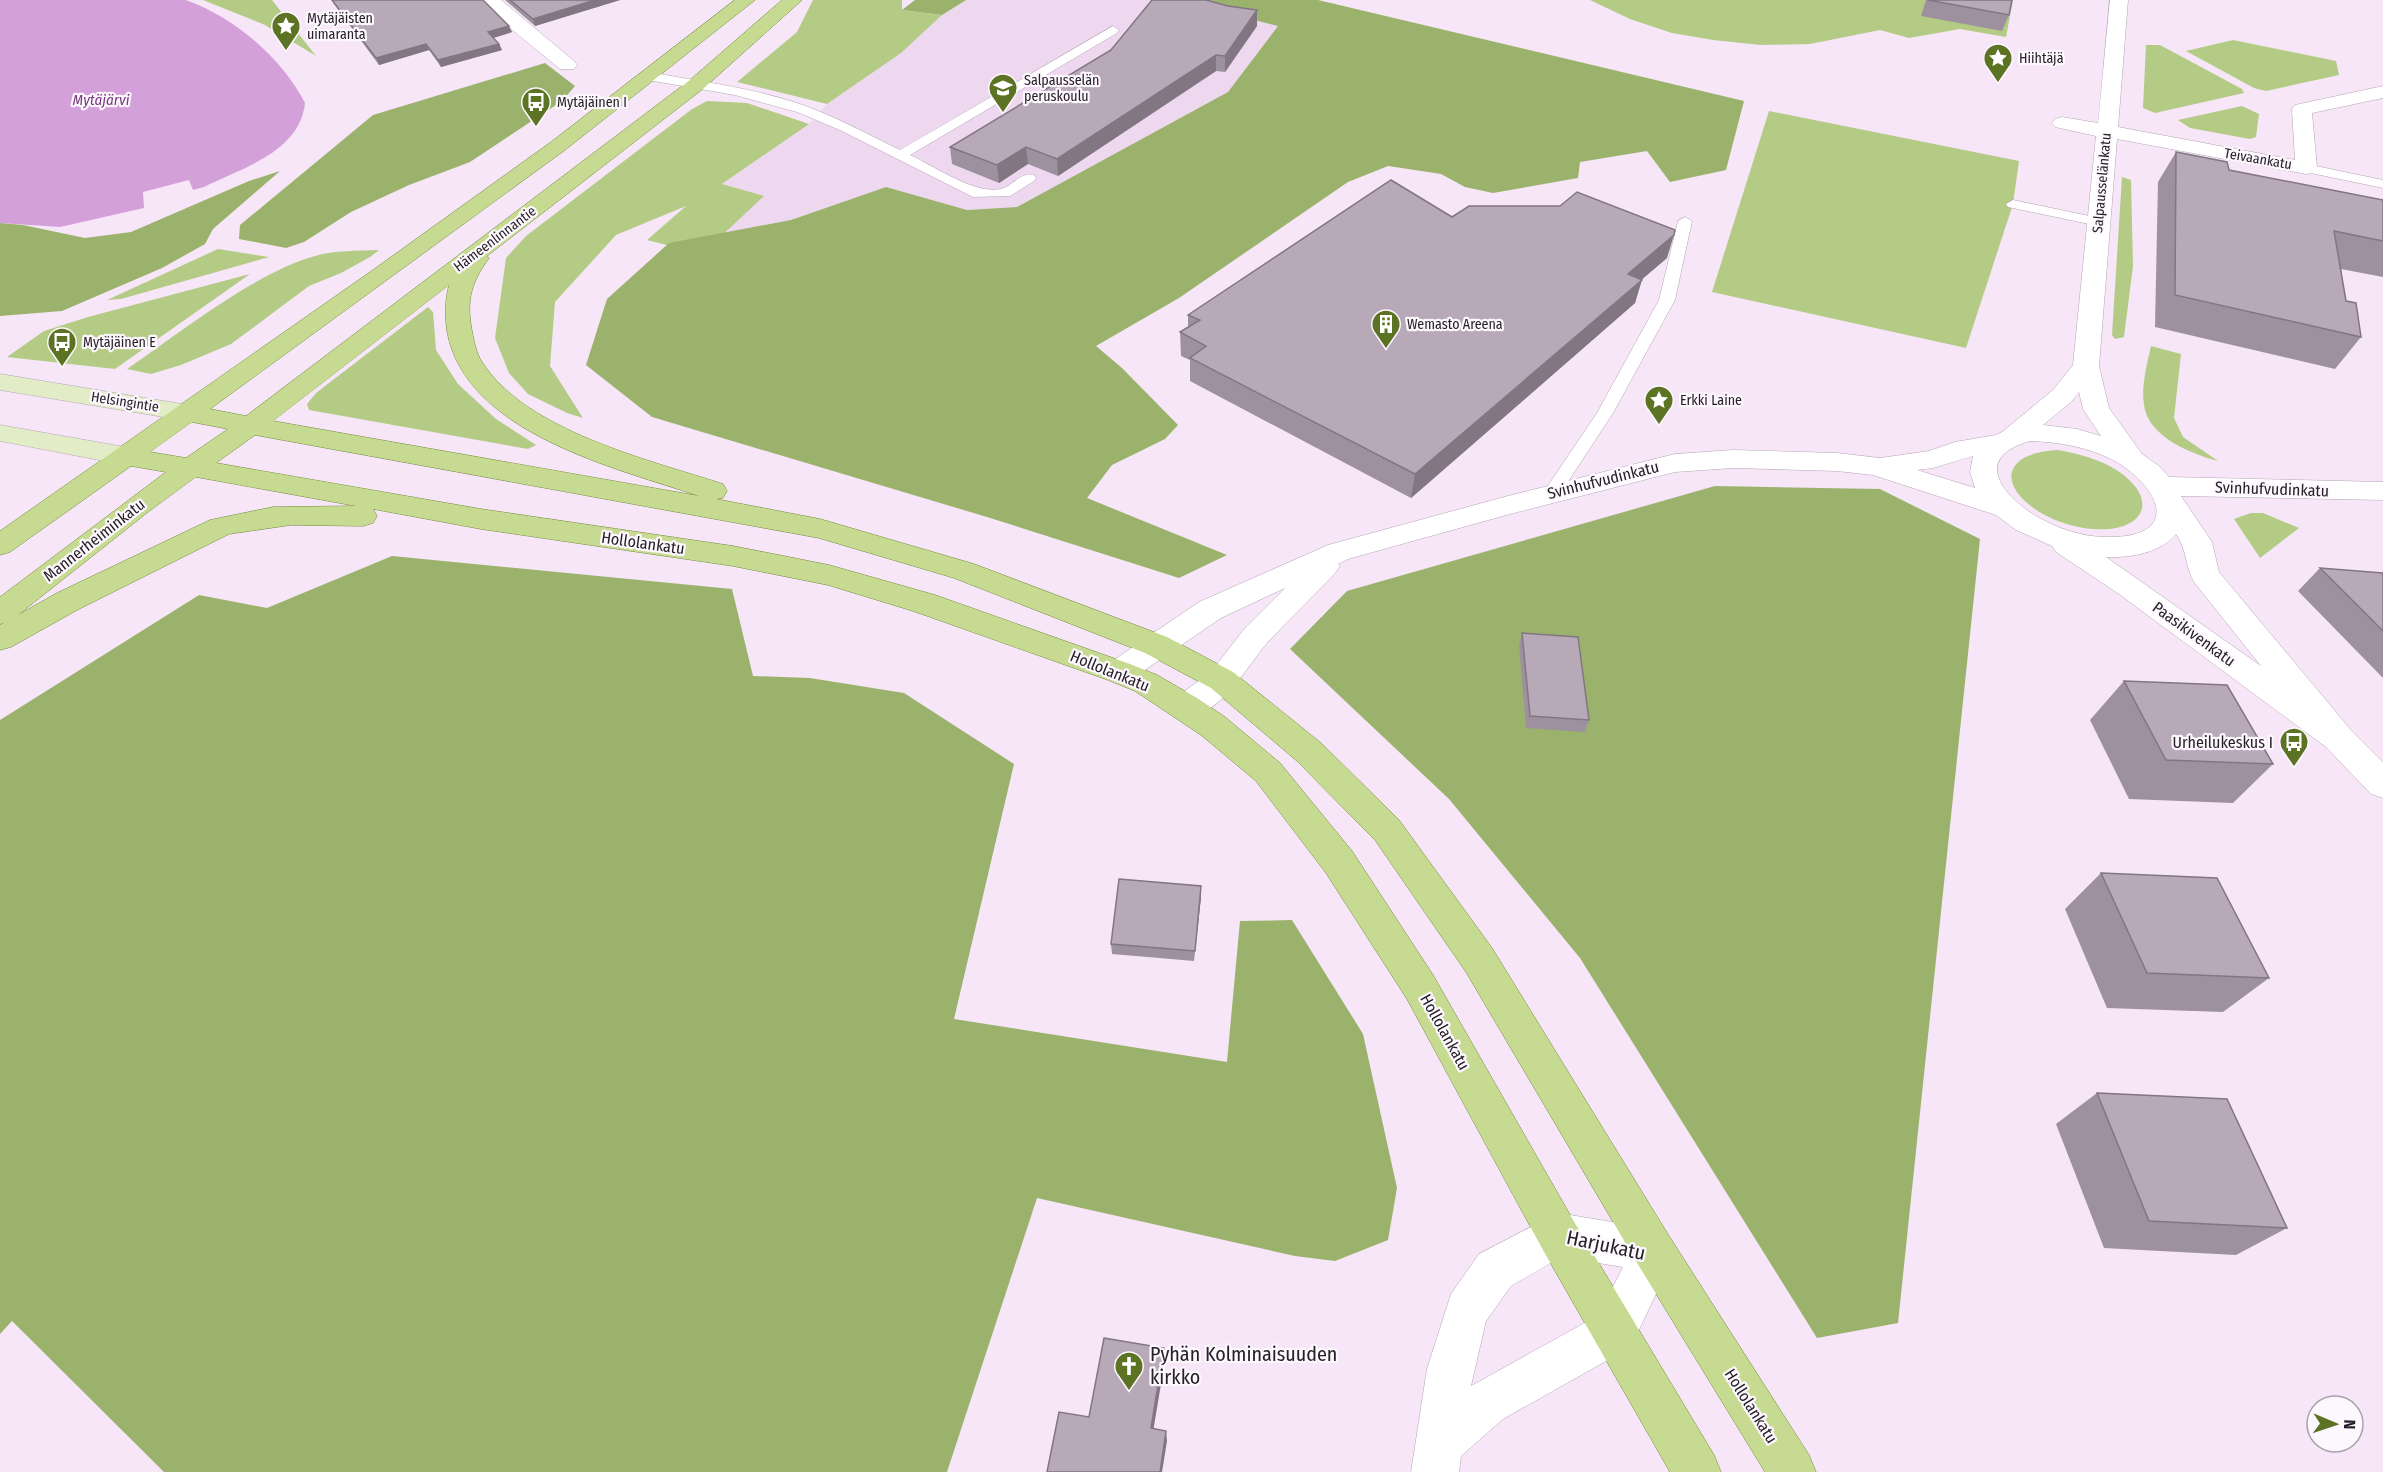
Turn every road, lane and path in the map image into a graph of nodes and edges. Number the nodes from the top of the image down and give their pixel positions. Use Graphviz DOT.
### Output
graph roads {
  1 [pos="491,0"];
  2 [pos="746,0"];
  3 [pos="793,0"];
  4 [pos="2119,0"];
  5 [pos="1113,30"];
  6 [pos="567,65"];
  7 [pos="648,76"];
  8 [pos="697,84"];
  9 [pos="2383,92"];
  10 [pos="2062,123"];
  11 [pos="2106,132"];
  12 [pos="900,155"];
  13 [pos="2306,168"];
  14 [pos="1029,178"];
  15 [pos="2383,184"];
  16 [pos="2013,204"];
  17 [pos="1685,222"];
  18 [pos="2099,222"];
  19 [pos="497,238"];
  20 [pos="2086,366"];
  21 [pos="0,382"];
  22 [pos="188,413"];
  23 [pos="250,426"];
  24 [pos="0,433"];
  25 [pos="2005,440"];
  26 [pos="125,456"];
  27 [pos="2132,460"];
  28 [pos="1876,466"];
  29 [pos="189,468"];
  30 [pos="2383,492"];
  31 [pos="1552,493"];
  32 [pos="2167,497"];
  33 [pos="2006,508"];
  34 [pos="481,519"];
  35 [pos="820,529"];
  36 [pos="2048,534"];
  37 [pos="0,545"];
  38 [pos="1338,552"];
  39 [pos="0,612"];
  40 [pos="0,639"];
  41 [pos="1156,645"];
  42 [pos="1119,672"];
  43 [pos="1222,680"];
  44 [pos="1186,707"];
  45 [pos="2338,738"];
  46 [pos="2383,784"];
  47 [pos="1558,1235"];
  48 [pos="1654,1251"];
  49 [pos="1615,1331"];
  50 [pos="1436,1458"];
  51 [pos="1697,1472"];
  52 [pos="1792,1472"];
  1 -- 6 [label="street"];
  2 -- 7 [label="main road"];
  3 -- 8 [label="main road, Hämeenlinnantie"];
  4 -- 11 [label="street, Salpausselänkatu"];
  5 -- 12 [label="lane"];
  7 -- 8 [label="lane"];
  7 -- 22 [label="main road"];
  8 -- 12 [label="lane"];
  8 -- 19 [label="main road, Hämeenlinnantie"];
  9 -- 13 [label="street, Teivaankatu"];
  10 -- 11 [label="street, Teivaankatu"];
  11 -- 13 [label="street, Teivaankatu"];
  11 -- 18 [label="street, Salpausselänkatu"];
  12 -- 14 [label="lane"];
  13 -- 15 [label="lane"];
  16 -- 18 [label="lane"];
  17 -- 31 [label="lane"];
  18 -- 20 [label="street, Salpausselänkatu"];
  19 -- 23 [label="main road, Hämeenlinnantie"];
  19 -- 35 [label="main road"];
  20 -- 25 [label="street"];
  20 -- 27 [label="street, Salpausselänkatu"];
  21 -- 22 [label="main road, Helsingintie"];
  22 -- 23 [label="main road, Helsingintie"];
  22 -- 26 [label="main road"];
  23 -- 29 [label="main road, Hämeenlinnantie"];
  23 -- 35 [label="main road, Hollolankatu"];
  24 -- 26 [label="main road"];
  25 -- 27 [label="street, Svinhufvudinkatu"];
  25 -- 28 [label="street, Svinhufvudinkatu"];
  25 -- 33 [label="street"];
  26 -- 29 [label="main road, Hollolankatu"];
  26 -- 37 [label="main road"];
  27 -- 32 [label="street, Paasikivenkatu"];
  28 -- 31 [label="street, Svinhufvudinkatu"];
  28 -- 33 [label="street, Svinhufvudinkatu"];
  29 -- 34 [label="main road, Hollolankatu"];
  29 -- 39 [label="main road, Mannerheiminkatu"];
  30 -- 32 [label="street, Svinhufvudinkatu"];
  31 -- 38 [label="street, Svinhufvudinkatu"];
  32 -- 36 [label="street"];
  32 -- 45 [label="street, Paasikivenkatu"];
  33 -- 36 [label="street"];
  34 -- 40 [label="main road"];
  34 -- 42 [label="main road, Hollolankatu"];
  35 -- 41 [label="main road, Hollolankatu"];
  36 -- 45 [label="street, Paasikivenkatu"];
  38 -- 41 [label="street, Svinhufvudinkatu"];
  38 -- 43 [label="street"];
  41 -- 42 [label="street, Svinhufvudinkatu"];
  41 -- 43 [label="main road, Hollolankatu"];
  42 -- 44 [label="main road, Hollolankatu"];
  43 -- 44 [label="street"];
  43 -- 48 [label="main road, Hollolankatu"];
  44 -- 47 [label="main road, Hollolankatu"];
  45 -- 46 [label="street, Paasikivenkatu"];
  47 -- 48 [label="street, Harjukatu"];
  47 -- 49 [label="main road, Hollolankatu"];
  47 -- 50 [label="street, Harjukatu"];
  48 -- 49 [label="street, Harjukatu"];
  48 -- 52 [label="main road, Hollolankatu"];
  49 -- 50 [label="street, Harjukatu"];
  49 -- 51 [label="main road, Hollolankatu"];
}
